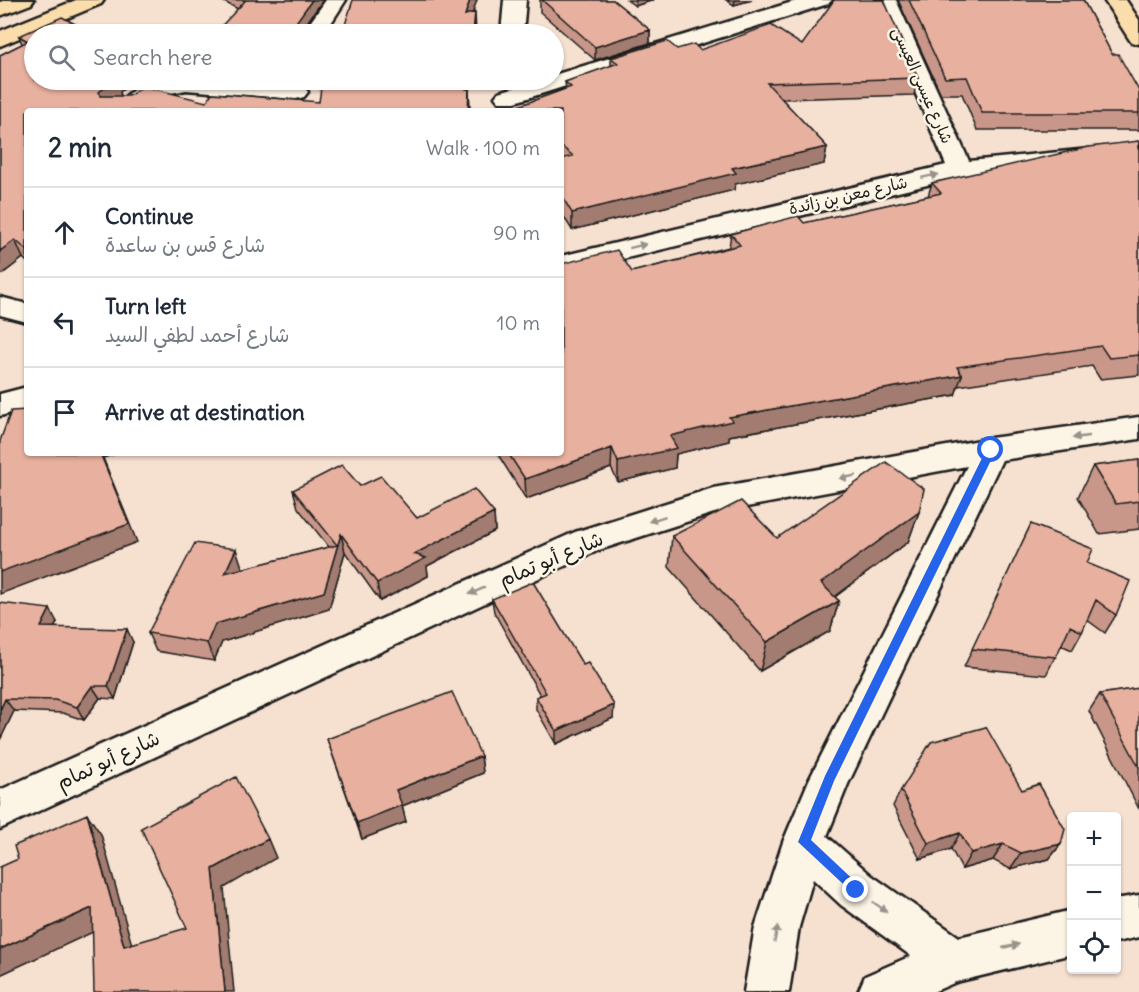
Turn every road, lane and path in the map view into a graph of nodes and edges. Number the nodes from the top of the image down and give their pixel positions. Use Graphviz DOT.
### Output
graph roads {
  1 [pos="24,0"];
  2 [pos="94,0"];
  3 [pos="336,0"];
  4 [pos="515,0"];
  5 [pos="821,0"];
  6 [pos="886,0"];
  7 [pos="1115,0"];
  8 [pos="0,10"];
  9 [pos="36,24"];
  10 [pos="320,24"];
  11 [pos="513,24"];
  12 [pos="24,29"];
  13 [pos="1139,37"];
  14 [pos="0,39"];
  15 [pos="564,79"];
  16 [pos="152,90"];
  17 [pos="256,90"];
  18 [pos="527,90"];
  19 [pos="296,94"];
  20 [pos="507,96"];
  21 [pos="122,108"];
  22 [pos="1139,151"];
  23 [pos="960,170"];
  24 [pos="564,264"];
  25 [pos="0,306"];
  26 [pos="24,312"];
  27 [pos="24,399"];
  28 [pos="0,405"];
  29 [pos="1139,428"];
  30 [pos="991,450"];
  31 [pos="0,810"];
  32 [pos="804,842"];
  33 [pos="1139,916"];
  34 [pos="1121,920"];
  35 [pos="1067,933"];
  36 [pos="954,960"];
  37 [pos="766,992"];
  38 [pos="881,992"];
  1 -- 8 [label="main road"];
  2 -- 9 [label="main road"];
  3 -- 10 [label="street"];
  4 -- 11 [label="street"];
  5 -- 15 [label="street"];
  6 -- 23 [label="street, شارع عيسى العيسى"];
  7 -- 13 [label="main road"];
  12 -- 14 [label="main road"];
  16 -- 21 [label="street"];
  17 -- 19 [label="street"];
  18 -- 20 [label="street"];
  22 -- 23 [label="street, شارع معن بن زائدة"];
  24 -- 23 [label="street, شارع معن بن زائدة, one-way"];
  25 -- 26 [label="street"];
  27 -- 28 [label="street"];
  29 -- 30 [label="street, شارع أبو تمام, one-way"];
  30 -- 31 [label="street, شارع أبو تمام, one-way"];
  30 -- 32 [label="street"];
  32 -- 36 [label="street, one-way"];
  37 -- 32 [label="street, one-way"];
  33 -- 34 [label="street"];
  36 -- 35 [label="street, one-way"];
  36 -- 38 [label="street"];
}
